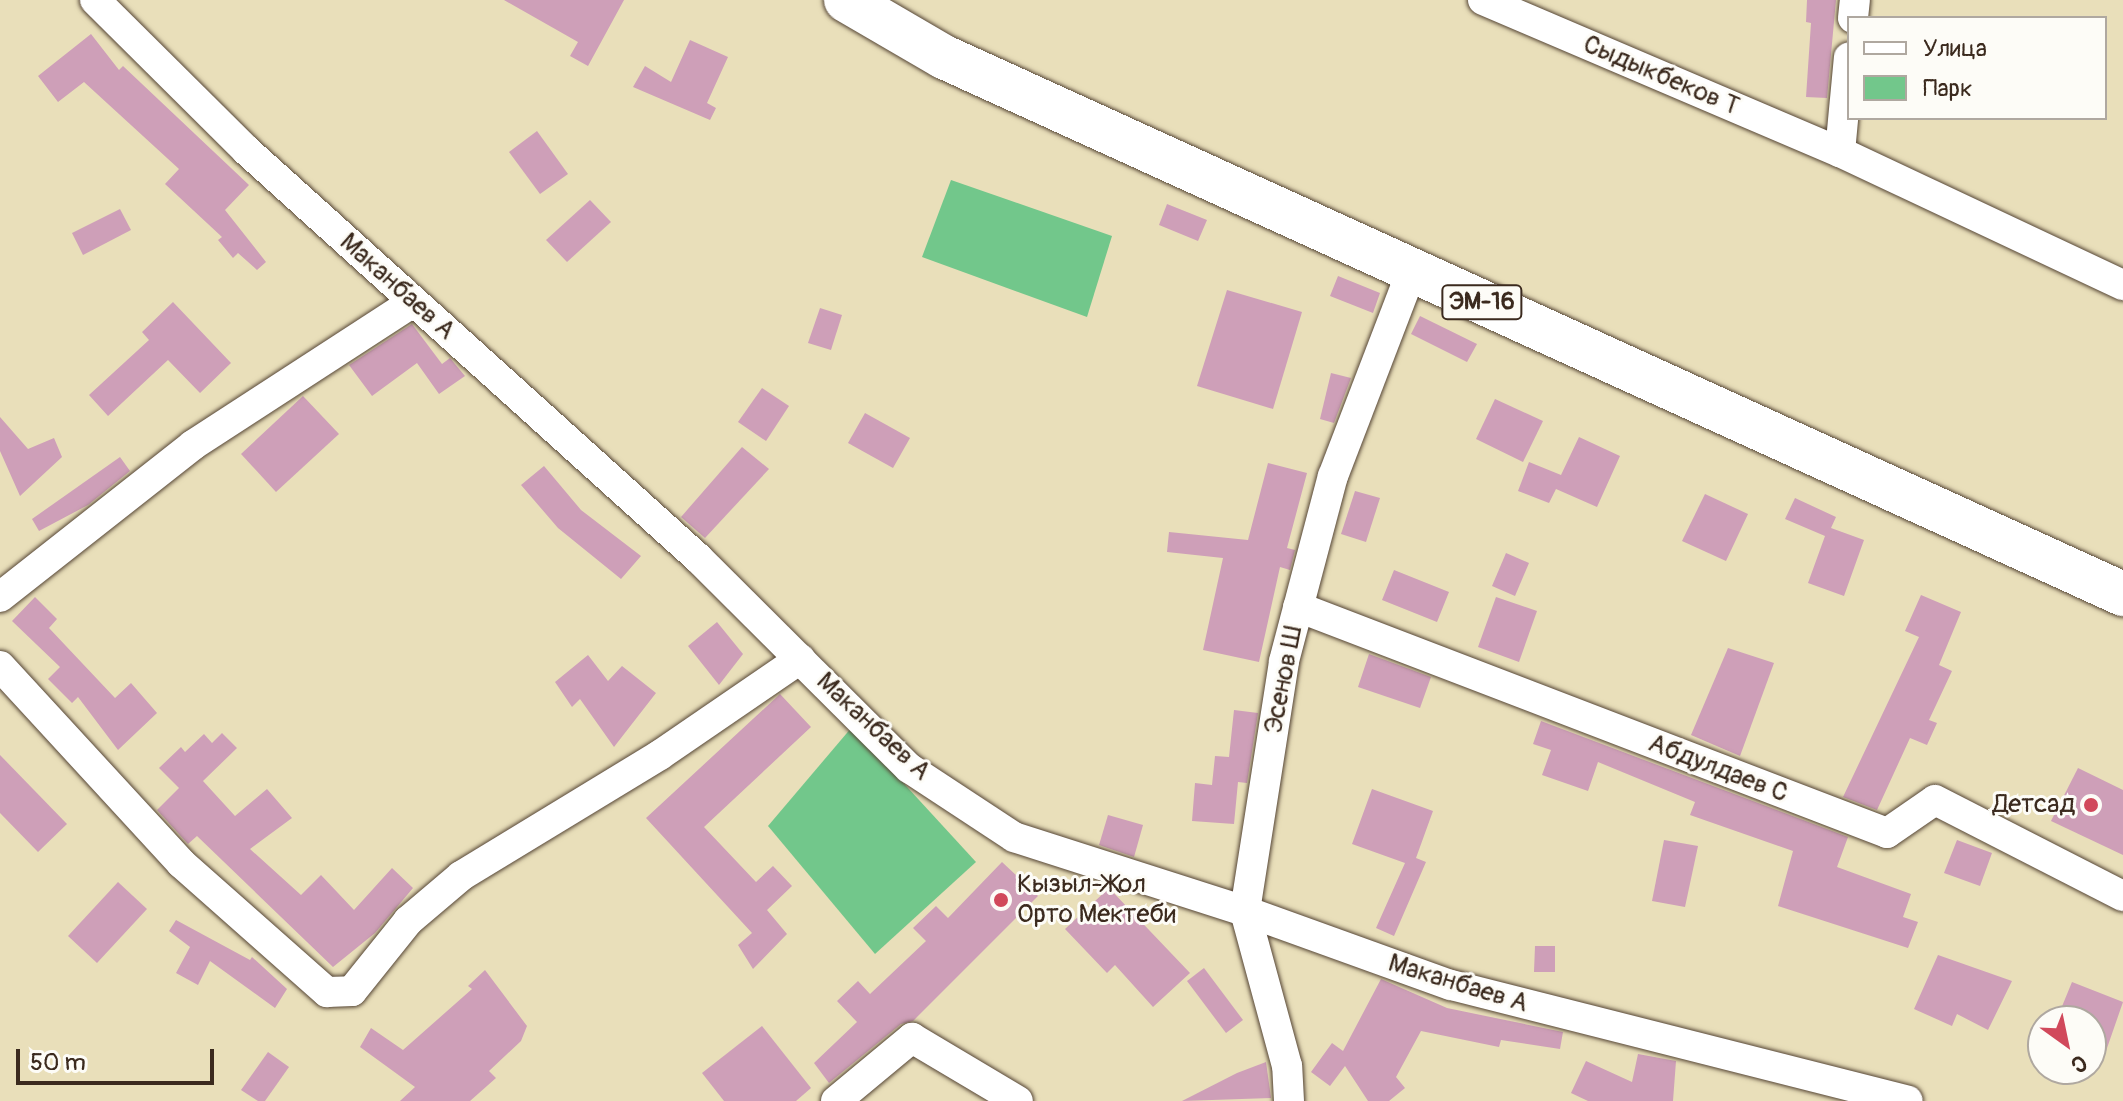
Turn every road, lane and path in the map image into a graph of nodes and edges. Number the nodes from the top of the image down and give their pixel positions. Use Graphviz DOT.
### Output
graph roads {
  1 [pos="95,0"];
  2 [pos="846,0"];
  3 [pos="1483,0"];
  4 [pos="1847,78"];
  5 [pos="1840,152"];
  6 [pos="1412,270"];
  7 [pos="2123,285"];
  8 [pos="413,302"];
  9 [pos="2123,594"];
  10 [pos="0,597"];
  11 [pos="1298,607"];
  12 [pos="800,659"];
  13 [pos="0,666"];
  14 [pos="2123,896"];
  15 [pos="1245,911"];
  16 [pos="836,1101"];
  17 [pos="1018,1101"];
  18 [pos="1289,1101"];
  19 [pos="1908,1101"];
  1 -- 8 [label="street, Маканбаев А"];
  2 -- 6 [label="highway, ЭМ-16"];
  3 -- 5 [label="street, Сыдыкбеков Т"];
  4 -- 5 [label="street"];
  5 -- 7 [label="street, Сыдыкбеков Т"];
  6 -- 9 [label="highway, ЭМ-16"];
  6 -- 11 [label="street, Эсенов Ш"];
  8 -- 10 [label="street"];
  8 -- 12 [label="street, Маканбаев А"];
  11 -- 14 [label="street, Абдулдаев С"];
  11 -- 15 [label="street, Эсенов Ш"];
  12 -- 13 [label="street"];
  12 -- 15 [label="street, Маканбаев А"];
  15 -- 18 [label="street, Эсенов Ш"];
  15 -- 19 [label="street, Маканбаев А"];
  16 -- 17 [label="street"];
}
